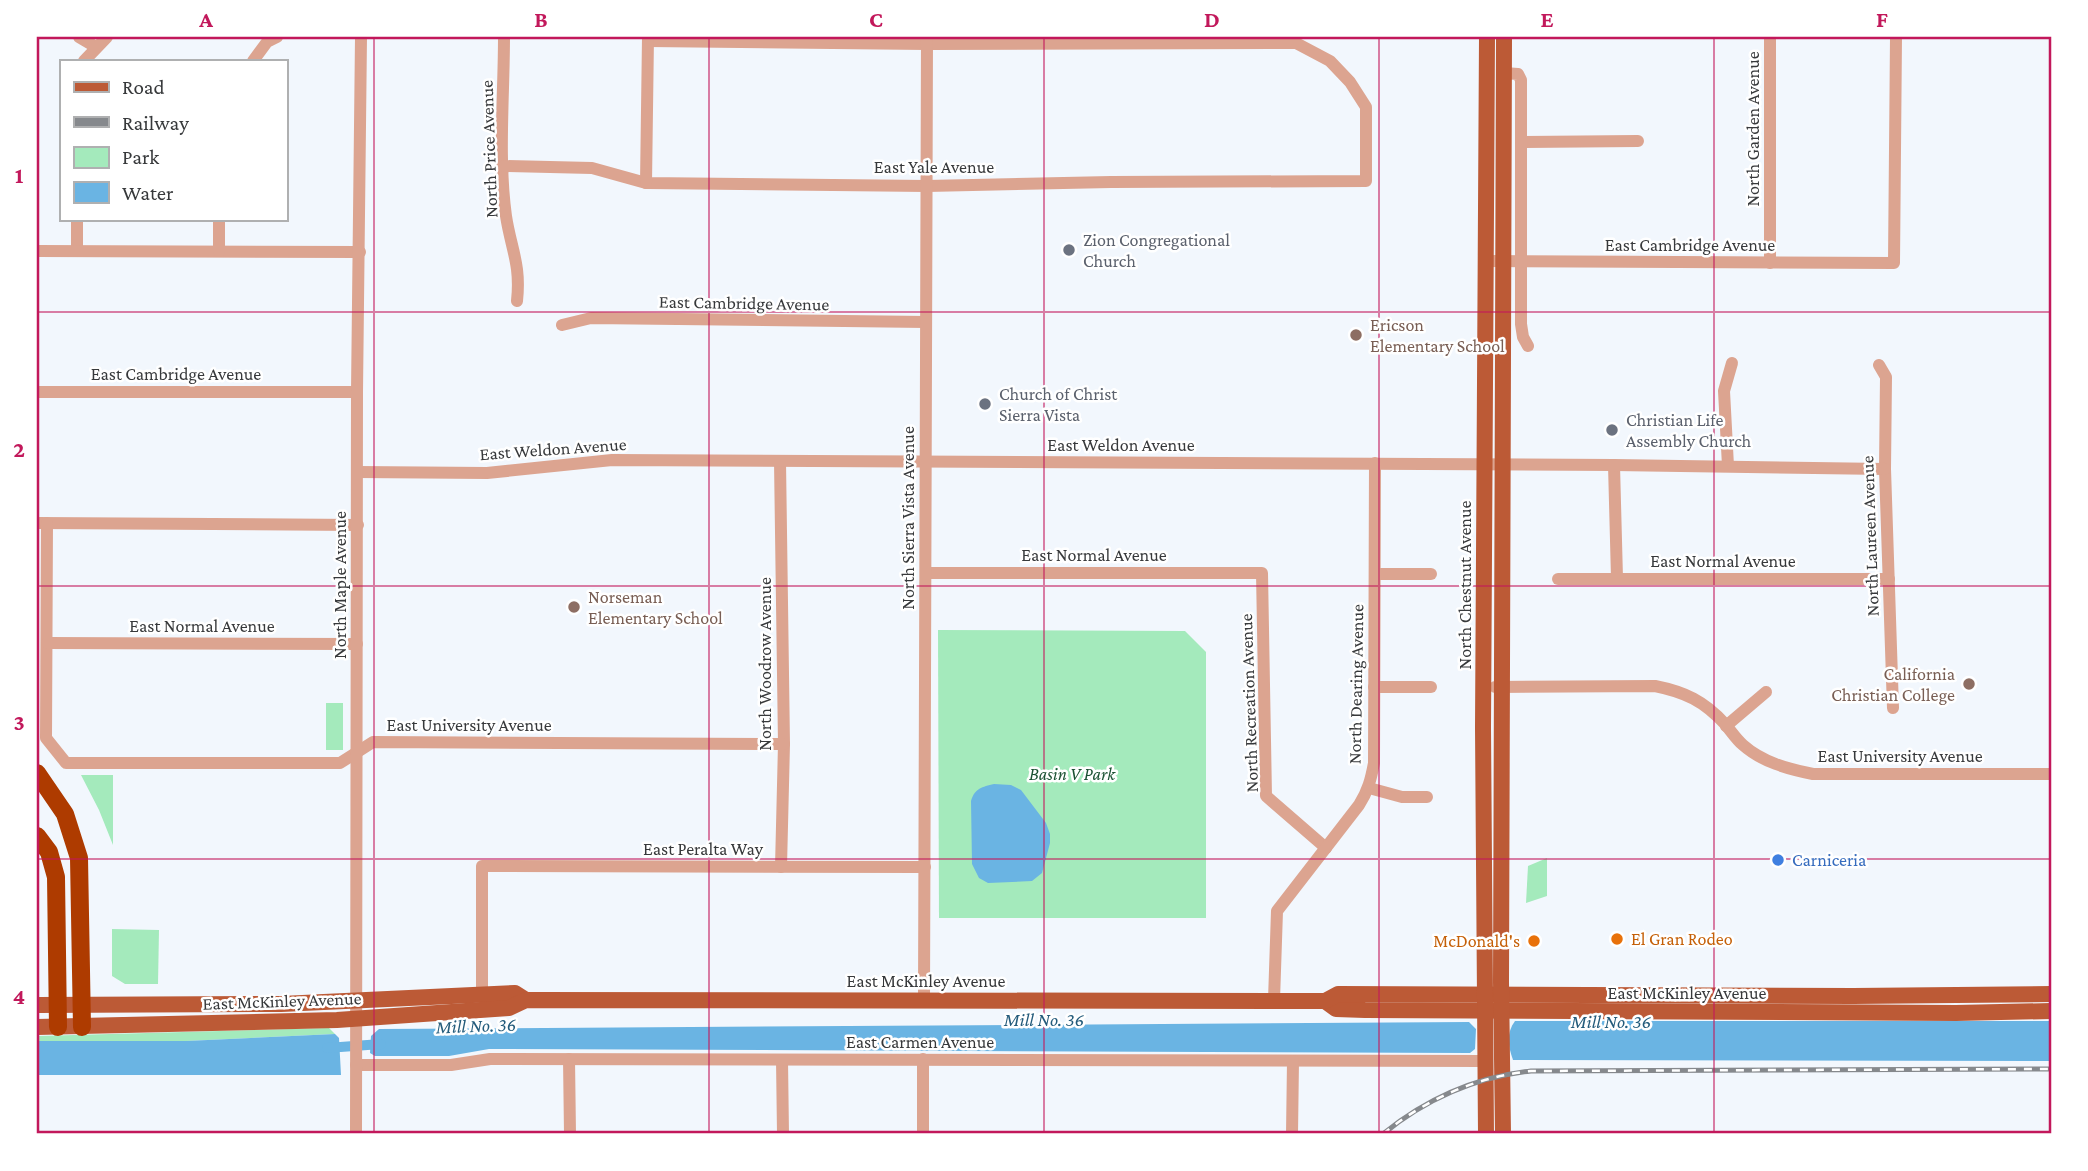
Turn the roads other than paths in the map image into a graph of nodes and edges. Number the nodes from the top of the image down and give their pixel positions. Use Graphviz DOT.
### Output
graph roads {
  1 [pos="79,37"];
  2 [pos="107,37"];
  3 [pos="277,37"];
  4 [pos="361,37"];
  5 [pos="504,37"];
  6 [pos="1487,37"];
  7 [pos="1504,37"];
  8 [pos="1770,37"];
  9 [pos="1896,37"];
  10 [pos="648,39"];
  11 [pos="927,40"];
  12 [pos="96,47"];
  13 [pos="85,60"];
  14 [pos="254,60"];
  15 [pos="1504,73"];
  16 [pos="1638,141"];
  17 [pos="1521,142"];
  18 [pos="503,166"];
  19 [pos="646,183"];
  20 [pos="927,186"];
  21 [pos="77,220"];
  22 [pos="219,220"];
  23 [pos="37,251"];
  24 [pos="77,251"];
  25 [pos="219,251"];
  26 [pos="360,252"];
  27 [pos="1486,261"];
  28 [pos="1503,261"];
  29 [pos="1521,261"];
  30 [pos="1770,263"];
  31 [pos="517,301"];
  32 [pos="926,322"];
  33 [pos="562,325"];
  34 [pos="1528,346"];
  35 [pos="1732,363"];
  36 [pos="1879,365"];
  37 [pos="37,392"];
  38 [pos="358,392"];
  39 [pos="780,461"];
  40 [pos="926,462"];
  41 [pos="1375,463"];
  42 [pos="1485,464"];
  43 [pos="1503,464"];
  44 [pos="1614,465"];
  45 [pos="1728,466"];
  46 [pos="1885,469"];
  47 [pos="357,472"];
  48 [pos="42,523"];
  49 [pos="358,525"];
  50 [pos="926,573"];
  51 [pos="1262,573"];
  52 [pos="1375,574"];
  53 [pos="1431,574"];
  54 [pos="1617,578"];
  55 [pos="1558,579"];
  56 [pos="1889,579"];
  57 [pos="47,643"];
  58 [pos="357,644"];
  59 [pos="1374,687"];
  60 [pos="1431,687"];
  61 [pos="1484,687"];
  62 [pos="1503,687"];
  63 [pos="1766,692"];
  64 [pos="1893,708"];
  65 [pos="1726,726"];
  66 [pos="1483,728"];
  67 [pos="783,744"];
  68 [pos="357,753"];
  69 [pos="37,773"];
  70 [pos="2051,774"];
  71 [pos="1369,788"];
  72 [pos="1427,797"];
  73 [pos="1502,835"];
  74 [pos="37,836"];
  75 [pos="1326,848"];
  76 [pos="781,867"];
  77 [pos="925,867"];
  78 [pos="482,994"];
  79 [pos="2051,994"];
  80 [pos="1484,995"];
  81 [pos="1502,995"];
  82 [pos="1783,995"];
  83 [pos="526,1000"];
  84 [pos="924,1000"];
  85 [pos="1274,1000"];
  86 [pos="356,1001"];
  87 [pos="1325,1001"];
  88 [pos="37,1005"];
  89 [pos="58,1005"];
  90 [pos="82,1005"];
  91 [pos="2051,1011"];
  92 [pos="1484,1012"];
  93 [pos="1625,1012"];
  94 [pos="1502,1020"];
  95 [pos="356,1025"];
  96 [pos="37,1027"];
  97 [pos="58,1027"];
  98 [pos="82,1027"];
  99 [pos="1484,1054"];
  100 [pos="569,1059"];
  101 [pos="923,1059"];
  102 [pos="782,1060"];
  103 [pos="1293,1060"];
  104 [pos="356,1065"];
  105 [pos="1502,1084"];
  106 [pos="356,1134"];
  107 [pos="570,1134"];
  108 [pos="783,1134"];
  109 [pos="923,1134"];
  110 [pos="1292,1134"];
  111 [pos="1486,1134"];
  112 [pos="1503,1134"];
  1 -- 12 [label="street"];
  2 -- 12 [label="street"];
  3 -- 14 [label="street"];
  4 -- 26 [label="street, North Maple Avenue"];
  5 -- 18 [label="street, North Price Avenue"];
  6 -- 27 [label="main road, North Chestnut Avenue"];
  7 -- 15 [label="main road"];
  8 -- 30 [label="street, North Garden Avenue"];
  9 -- 30 [label="street, East Cambridge Avenue"];
  10 -- 11 [label="street"];
  10 -- 19 [label="street"];
  11 -- 20 [label="street, North Sierra Vista Avenue"];
  11 -- 20 [label="street, East Yale Avenue"];
  12 -- 13 [label="street"];
  15 -- 17 [label="street"];
  15 -- 28 [label="main road"];
  16 -- 17 [label="street"];
  17 -- 29 [label="street"];
  18 -- 19 [label="street, East Yale Avenue"];
  18 -- 31 [label="street, North Price Avenue"];
  19 -- 20 [label="street, East Yale Avenue"];
  20 -- 32 [label="street, North Sierra Vista Avenue"];
  21 -- 24 [label="street"];
  22 -- 25 [label="street"];
  23 -- 24 [label="street"];
  24 -- 25 [label="street"];
  25 -- 26 [label="street"];
  26 -- 38 [label="street, North Maple Avenue"];
  27 -- 28 [label="street, East Cambridge Avenue"];
  27 -- 42 [label="main road, North Chestnut Avenue"];
  28 -- 29 [label="street, East Cambridge Avenue"];
  28 -- 43 [label="main road"];
  29 -- 30 [label="street, East Cambridge Avenue"];
  29 -- 34 [label="street"];
  32 -- 33 [label="street, East Cambridge Avenue"];
  32 -- 40 [label="street, North Sierra Vista Avenue"];
  35 -- 45 [label="street"];
  36 -- 46 [label="street, North Laureen Avenue"];
  37 -- 38 [label="street, East Cambridge Avenue"];
  38 -- 47 [label="street, North Maple Avenue"];
  39 -- 40 [label="street, East Weldon Avenue"];
  39 -- 47 [label="street, East Weldon Avenue"];
  39 -- 67 [label="street, North Woodrow Avenue"];
  40 -- 41 [label="street, East Weldon Avenue"];
  40 -- 50 [label="street, North Sierra Vista Avenue"];
  41 -- 42 [label="street, East Weldon Avenue"];
  41 -- 52 [label="street, North Dearing Avenue"];
  42 -- 43 [label="street, East Weldon Avenue"];
  42 -- 61 [label="main road, North Chestnut Avenue"];
  43 -- 44 [label="street, East Weldon Avenue"];
  43 -- 62 [label="main road"];
  44 -- 45 [label="street, East Weldon Avenue"];
  44 -- 54 [label="street"];
  45 -- 46 [label="street, East Weldon Avenue"];
  46 -- 56 [label="street, North Laureen Avenue"];
  47 -- 49 [label="street, North Maple Avenue"];
  48 -- 49 [label="street"];
  48 -- 57 [label="street"];
  49 -- 58 [label="street, North Maple Avenue"];
  50 -- 51 [label="street, East Normal Avenue"];
  50 -- 77 [label="street, North Sierra Vista Avenue"];
  51 -- 75 [label="street, North Recreation Avenue"];
  52 -- 53 [label="street"];
  52 -- 59 [label="street, North Dearing Avenue"];
  54 -- 55 [label="street, East Normal Avenue"];
  54 -- 56 [label="street, East Normal Avenue"];
  56 -- 64 [label="street, North Laureen Avenue"];
  57 -- 58 [label="street, East Normal Avenue"];
  57 -- 68 [label="street, East University Avenue"];
  58 -- 68 [label="street, North Maple Avenue"];
  59 -- 60 [label="street"];
  59 -- 71 [label="street, North Dearing Avenue"];
  61 -- 62 [label="street, East University Avenue"];
  61 -- 66 [label="main road, North Chestnut Avenue"];
  62 -- 65 [label="street, East University Avenue"];
  62 -- 73 [label="main road"];
  63 -- 65 [label="street"];
  65 -- 70 [label="street, East University Avenue"];
  66 -- 73 [label="main road"];
  66 -- 80 [label="main road, North Chestnut Avenue"];
  67 -- 68 [label="street, East University Avenue"];
  67 -- 76 [label="street, North Woodrow Avenue"];
  68 -- 86 [label="street, North Maple Avenue"];
  69 -- 90 [label="highway"];
  71 -- 72 [label="street"];
  71 -- 75 [label="street, North Dearing Avenue"];
  73 -- 81 [label="main road"];
  74 -- 89 [label="highway"];
  75 -- 85 [label="street, North Dearing Avenue"];
  76 -- 77 [label="street, East Peralta Way"];
  76 -- 78 [label="street, East Peralta Way"];
  77 -- 84 [label="street, North Sierra Vista Avenue"];
  78 -- 83 [label="main road, East McKinley Avenue"];
  78 -- 86 [label="main road, East McKinley Avenue"];
  79 -- 82 [label="main road, East McKinley Avenue"];
  80 -- 81 [label="main road, East McKinley Avenue"];
  80 -- 87 [label="main road, East McKinley Avenue"];
  80 -- 92 [label="main road, North Chestnut Avenue"];
  81 -- 82 [label="main road, East McKinley Avenue"];
  81 -- 94 [label="main road"];
  82 -- 93 [label="main road"];
  83 -- 84 [label="main road, East McKinley Avenue"];
  83 -- 95 [label="main road, East McKinley Avenue"];
  84 -- 85 [label="main road, East McKinley Avenue"];
  85 -- 87 [label="main road, East McKinley Avenue"];
  86 -- 90 [label="main road, East McKinley Avenue"];
  86 -- 95 [label="street, North Maple Avenue"];
  87 -- 92 [label="main road, East McKinley Avenue"];
  88 -- 89 [label="main road, East McKinley Avenue"];
  89 -- 90 [label="main road, East McKinley Avenue"];
  89 -- 97 [label="highway"];
  90 -- 98 [label="highway"];
  91 -- 93 [label="main road, East McKinley Avenue"];
  92 -- 94 [label="main road, East McKinley Avenue"];
  92 -- 99 [label="main road, North Chestnut Avenue"];
  93 -- 94 [label="main road, East McKinley Avenue"];
  94 -- 105 [label="main road"];
  95 -- 98 [label="main road, East McKinley Avenue"];
  95 -- 104 [label="street, North Maple Avenue"];
  96 -- 97 [label="main road, East McKinley Avenue"];
  97 -- 98 [label="main road, East McKinley Avenue"];
  99 -- 103 [label="street, East Carmen Avenue"];
  99 -- 105 [label="main road"];
  99 -- 111 [label="main road, North Chestnut Avenue"];
  100 -- 102 [label="street, East Carmen Avenue"];
  100 -- 104 [label="street, East Carmen Avenue"];
  100 -- 107 [label="street"];
  101 -- 102 [label="street, East Carmen Avenue"];
  101 -- 103 [label="street, East Carmen Avenue"];
  101 -- 109 [label="street"];
  102 -- 108 [label="street"];
  103 -- 110 [label="street"];
  104 -- 106 [label="street, North Maple Avenue"];
  105 -- 112 [label="main road"];
}
